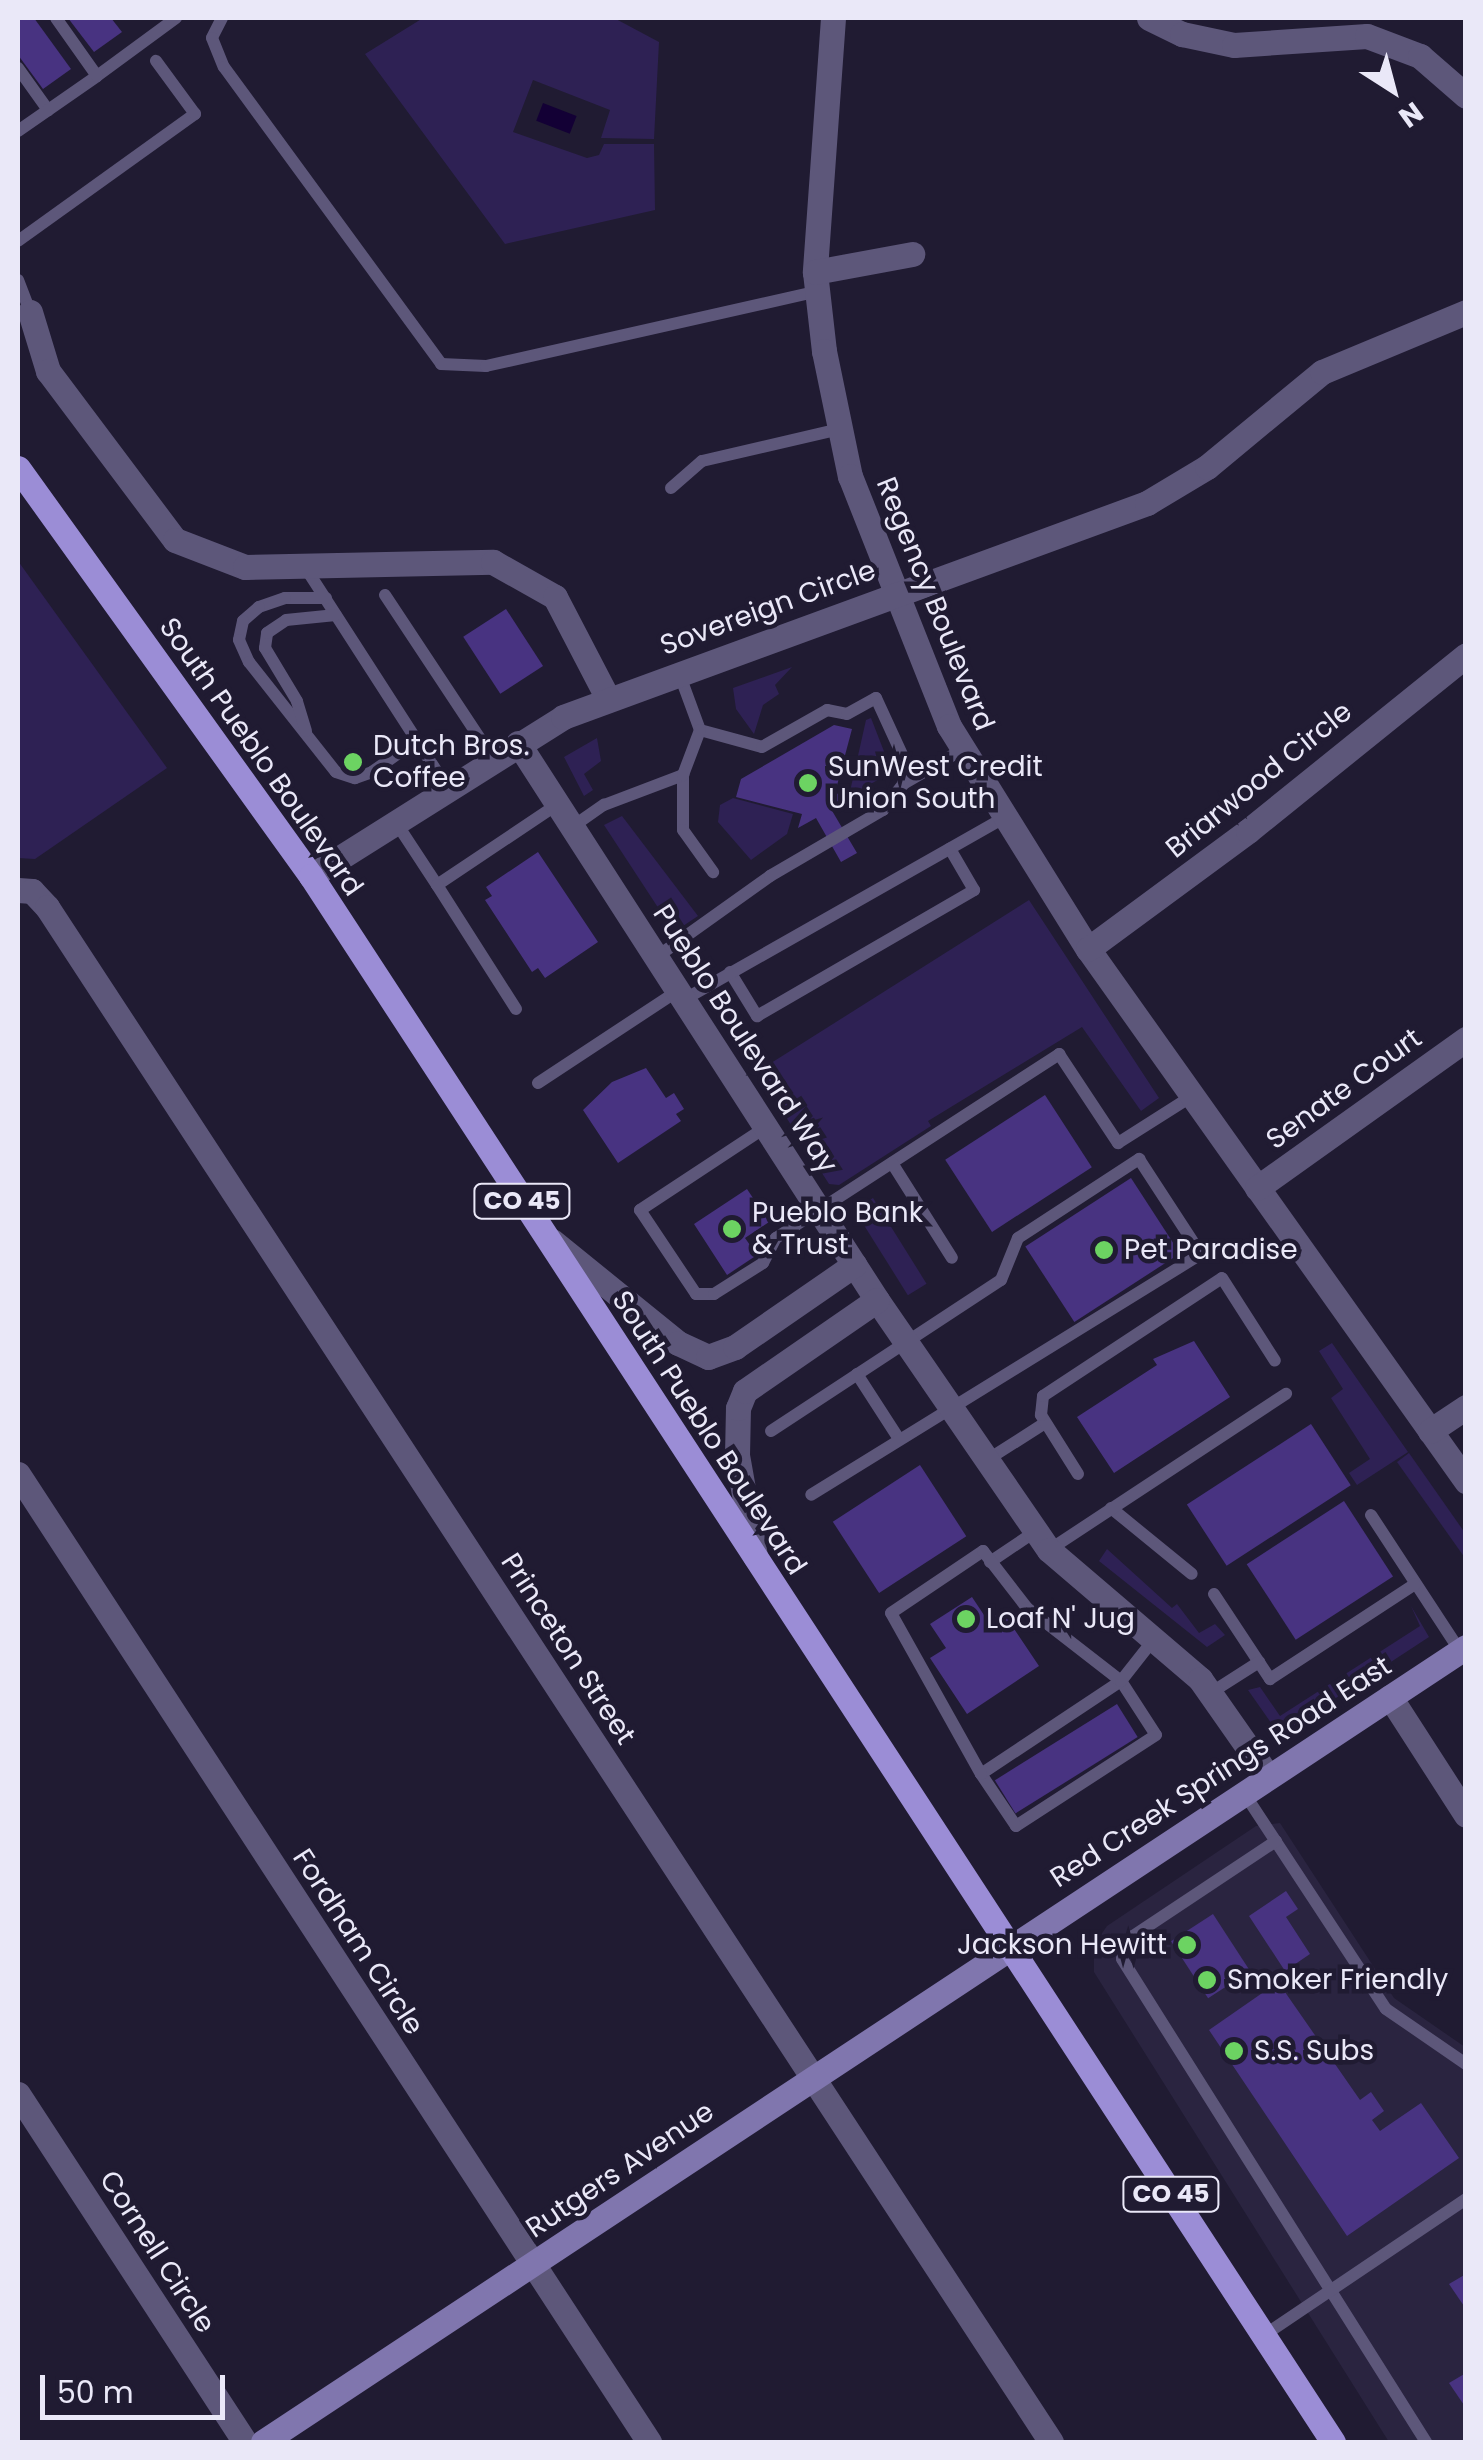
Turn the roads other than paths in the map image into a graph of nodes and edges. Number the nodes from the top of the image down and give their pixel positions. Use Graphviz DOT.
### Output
graph roads {
  1 [pos="56,18"];
  2 [pos="176,18"];
  3 [pos="222,18"];
  4 [pos="833,18"];
  5 [pos="1149,18"];
  6 [pos="156,61"];
  7 [pos="18,68"];
  8 [pos="97,76"];
  9 [pos="1466,96"];
  10 [pos="48,110"];
  11 [pos="18,130"];
  12 [pos="18,240"];
  13 [pos="912,254"];
  14 [pos="18,280"];
  15 [pos="816,281"];
  16 [pos="30,312"];
  17 [pos="1466,312"];
  18 [pos="840,429"];
  19 [pos="18,468"];
  20 [pos="671,488"];
  21 [pos="306,567"];
  22 [pos="385,595"];
  23 [pos="894,596"];
  24 [pos="326,598"];
  25 [pos="336,615"];
  26 [pos="1466,655"];
  27 [pos="678,672"];
  28 [pos="607,697"];
  29 [pos="700,730"];
  30 [pos="308,739"];
  31 [pos="417,740"];
  32 [pos="518,743"];
  33 [pos="962,750"];
  34 [pos="493,758"];
  35 [pos="682,775"];
  36 [pos="904,784"];
  37 [pos="447,787"];
  38 [pos="565,816"];
  39 [pos="1003,818"];
  40 [pos="395,821"];
  41 [pos="950,849"];
  42 [pos="713,872"];
  43 [pos="311,876"];
  44 [pos="437,885"];
  45 [pos="25,890"];
  46 [pos="1088,949"];
  47 [pos="658,956"];
  48 [pos="730,972"];
  49 [pos="682,994"];
  50 [pos="516,1010"];
  51 [pos="1466,1039"];
  52 [pos="538,1083"];
  53 [pos="1192,1096"];
  54 [pos="766,1127"];
  55 [pos="892,1163"];
  56 [pos="1257,1188"];
  57 [pos="819,1210"];
  58 [pos="544,1235"];
  59 [pos="952,1258"];
  60 [pos="854,1265"];
  61 [pos="877,1300"];
  62 [pos="906,1341"];
  63 [pos="1275,1360"];
  64 [pos="856,1374"];
  65 [pos="1286,1394"];
  66 [pos="950,1406"];
  67 [pos="1466,1407"];
  68 [pos="1045,1423"];
  69 [pos="771,1431"];
  70 [pos="1430,1431"];
  71 [pos="899,1439"];
  72 [pos="987,1460"];
  73 [pos="18,1474"];
  74 [pos="1078,1474"];
  75 [pos="1466,1481"];
  76 [pos="811,1495"];
  77 [pos="1111,1508"];
  78 [pos="1371,1515"];
  79 [pos="1042,1541"];
  80 [pos="756,1560"];
  81 [pos="990,1562"];
  82 [pos="1192,1574"];
  83 [pos="1416,1584"];
  84 [pos="1214,1594"];
  85 [pos="1154,1639"];
  86 [pos="1462,1649"];
  87 [pos="1259,1662"];
  88 [pos="1121,1681"];
  89 [pos="1212,1692"];
  90 [pos="1390,1696"];
  91 [pos="981,1774"];
  92 [pos="1268,1776"];
  93 [pos="1244,1793"];
  94 [pos="1466,1815"];
  95 [pos="1276,1841"];
  96 [pos="1009,1947"];
  97 [pos="1466,2064"];
  98 [pos="812,2078"];
  99 [pos="18,2094"];
  100 [pos="1466,2199"];
  101 [pos="532,2264"];
  102 [pos="1326,2294"];
  103 [pos="1264,2336"];
  104 [pos="246,2442"];
  105 [pos="263,2442"];
  106 [pos="648,2442"];
  107 [pos="1050,2442"];
  108 [pos="1333,2442"];
  109 [pos="1426,2442"];
  1 -- 8 [label="lane"];
  2 -- 8 [label="lane"];
  3 -- 15 [label="lane"];
  4 -- 15 [label="street, Regency Boulevard"];
  5 -- 9 [label="street"];
  6 -- 12 [label="lane"];
  7 -- 10 [label="lane"];
  8 -- 10 [label="lane"];
  10 -- 11 [label="lane"];
  13 -- 15 [label="street"];
  14 -- 16 [label="lane"];
  15 -- 18 [label="street, Regency Boulevard"];
  16 -- 21 [label="street"];
  17 -- 23 [label="street, Sovereign Circle"];
  18 -- 20 [label="lane"];
  18 -- 23 [label="street, Regency Boulevard"];
  19 -- 43 [label="main road, South Pueblo Boulevard / CO 45"];
  21 -- 24 [label="lane"];
  21 -- 28 [label="street"];
  22 -- 34 [label="lane"];
  23 -- 27 [label="street, Sovereign Circle"];
  23 -- 33 [label="street, Regency Boulevard"];
  24 -- 25 [label="lane"];
  24 -- 30 [label="lane"];
  25 -- 30 [label="lane"];
  25 -- 31 [label="lane"];
  26 -- 46 [label="street, Briarwood Circle"];
  27 -- 28 [label="street, Sovereign Circle"];
  27 -- 29 [label="lane"];
  28 -- 32 [label="street, Sovereign Circle"];
  29 -- 35 [label="lane"];
  29 -- 36 [label="lane"];
  30 -- 31 [label="lane"];
  31 -- 37 [label="lane"];
  32 -- 34 [label="street, Sovereign Circle"];
  32 -- 38 [label="street, Pueblo Boulevard Way"];
  33 -- 36 [label="lane"];
  33 -- 39 [label="street, Regency Boulevard"];
  34 -- 37 [label="street, Sovereign Circle"];
  35 -- 38 [label="lane"];
  35 -- 42 [label="lane"];
  36 -- 47 [label="lane"];
  37 -- 40 [label="street, Sovereign Circle"];
  38 -- 44 [label="lane"];
  38 -- 47 [label="street, Pueblo Boulevard Way"];
  39 -- 41 [label="lane"];
  39 -- 46 [label="street, Regency Boulevard"];
  40 -- 43 [label="street, Sovereign Circle"];
  40 -- 44 [label="lane"];
  41 -- 48 [label="lane"];
  41 -- 48 [label="lane"];
  43 -- 58 [label="main road, South Pueblo Boulevard / CO 45"];
  44 -- 50 [label="lane"];
  45 -- 98 [label="street, Princeton Street"];
  46 -- 53 [label="street, Regency Boulevard"];
  47 -- 49 [label="street, Pueblo Boulevard Way"];
  48 -- 49 [label="lane"];
  49 -- 52 [label="lane"];
  49 -- 54 [label="street, Pueblo Boulevard Way"];
  51 -- 56 [label="street, Senate Court"];
  53 -- 55 [label="lane"];
  53 -- 56 [label="street, Regency Boulevard"];
  54 -- 57 [label="street, Pueblo Boulevard Way"];
  54 -- 57 [label="lane"];
  55 -- 57 [label="lane"];
  55 -- 59 [label="lane"];
  56 -- 70 [label="street, Regency Boulevard"];
  57 -- 60 [label="street, Pueblo Boulevard Way"];
  58 -- 60 [label="street"];
  58 -- 80 [label="main road, South Pueblo Boulevard / CO 45"];
  60 -- 61 [label="street, Pueblo Boulevard Way"];
  61 -- 62 [label="street, Pueblo Boulevard Way"];
  61 -- 80 [label="street"];
  62 -- 64 [label="lane"];
  62 -- 66 [label="street, Pueblo Boulevard Way"];
  62 -- 66 [label="lane"];
  63 -- 68 [label="lane"];
  64 -- 69 [label="lane"];
  64 -- 71 [label="lane"];
  65 -- 77 [label="lane"];
  66 -- 71 [label="lane"];
  66 -- 72 [label="street, Pueblo Boulevard Way"];
  67 -- 70 [label="street"];
  68 -- 72 [label="lane"];
  68 -- 74 [label="lane"];
  70 -- 75 [label="street, Regency Boulevard"];
  71 -- 76 [label="lane"];
  72 -- 79 [label="street, Pueblo Boulevard Way"];
  73 -- 101 [label="street, Fordham Circle"];
  77 -- 79 [label="lane"];
  77 -- 82 [label="lane"];
  78 -- 83 [label="lane"];
  79 -- 81 [label="lane"];
  79 -- 85 [label="street, Pueblo Boulevard Way"];
  80 -- 96 [label="main road, South Pueblo Boulevard / CO 45"];
  81 -- 88 [label="lane"];
  81 -- 91 [label="lane"];
  83 -- 86 [label="lane"];
  83 -- 87 [label="lane"];
  84 -- 87 [label="lane"];
  85 -- 88 [label="lane"];
  85 -- 89 [label="street, Pueblo Boulevard Way"];
  86 -- 90 [label="street, Red Creek Springs Road East"];
  87 -- 89 [label="lane"];
  88 -- 91 [label="lane"];
  88 -- 91 [label="lane"];
  89 -- 92 [label="street, Pueblo Boulevard Way"];
  90 -- 92 [label="street, Red Creek Springs Road East"];
  90 -- 94 [label="street"];
  92 -- 93 [label="street, Red Creek Springs Road East"];
  93 -- 95 [label="lane"];
  93 -- 96 [label="street, Red Creek Springs Road East"];
  95 -- 97 [label="lane"];
  95 -- 102 [label="lane"];
  96 -- 98 [label="street, Rutgers Avenue"];
  96 -- 103 [label="main road, South Pueblo Boulevard / CO 45"];
  98 -- 101 [label="street, Rutgers Avenue"];
  98 -- 107 [label="street, Princeton Street"];
  99 -- 104 [label="street, Cornell Circle"];
  100 -- 102 [label="lane"];
  101 -- 105 [label="street, Rutgers Avenue"];
  101 -- 106 [label="street, Fordham Circle"];
  102 -- 103 [label="lane"];
  102 -- 109 [label="lane"];
  103 -- 108 [label="main road, South Pueblo Boulevard / CO 45"];
}
